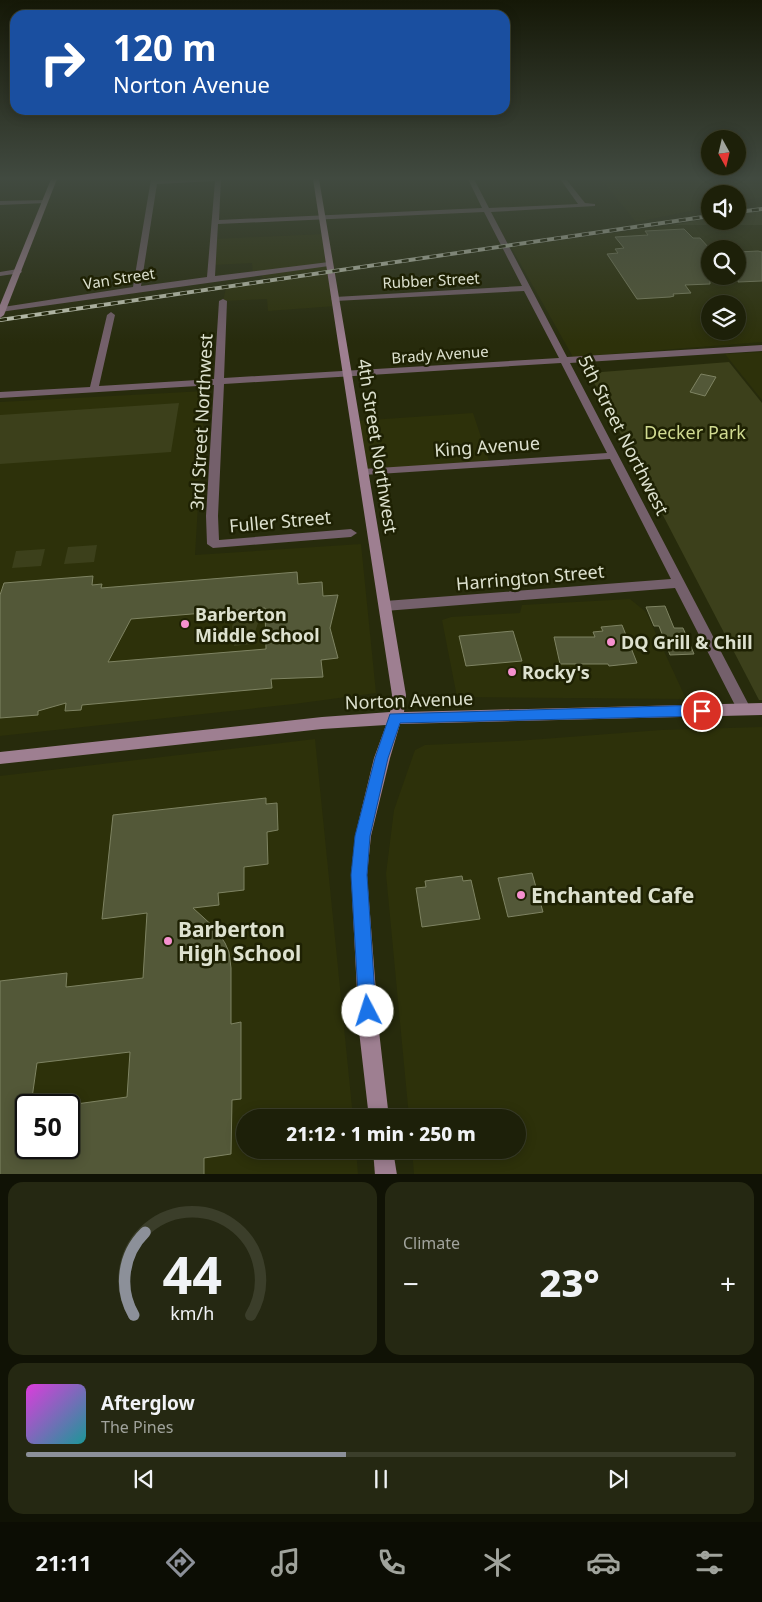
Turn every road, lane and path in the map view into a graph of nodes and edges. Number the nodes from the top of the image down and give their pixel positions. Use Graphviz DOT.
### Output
graph roads {
  1 [pos="33,234"];
  2 [pos="146,234"];
  3 [pos="213,234"];
  4 [pos="325,234"];
  5 [pos="500,234"];
  6 [pos="329,264"];
  7 [pos="18,271"];
  8 [pos="0,274"];
  9 [pos="211,279"];
  10 [pos="528,288"];
  11 [pos="137,289"];
  12 [pos="335,299"];
  13 [pos="223,301"];
  14 [pos="1,313"];
  15 [pos="111,316"];
  16 [pos="762,348"];
  17 [pos="565,360"];
  18 [pos="348,374"];
  19 [pos="219,382"];
  20 [pos="94,389"];
  21 [pos="0,395"];
  22 [pos="614,456"];
  23 [pos="363,472"];
  24 [pos="351,533"];
  25 [pos="213,544"];
  26 [pos="679,583"];
  27 [pos="385,606"];
  28 [pos="762,709"];
  29 [pos="744,710"];
  30 [pos="395,718"];
  31 [pos="0,758"];
  32 [pos="378,1109"];
  33 [pos="384,1159"];
  34 [pos="386,1174"];
  1 -- 7 [label="street"];
  2 -- 11 [label="street"];
  3 -- 9 [label="street"];
  4 -- 6 [label="street, 4th Street Northwest"];
  5 -- 10 [label="street, 5th Street Northwest"];
  6 -- 9 [label="street, Van Street"];
  6 -- 12 [label="street, 4th Street Northwest"];
  7 -- 8 [label="street"];
  7 -- 14 [label="street"];
  9 -- 11 [label="street, Van Street"];
  10 -- 12 [label="street, Rubber Street"];
  10 -- 17 [label="street, 5th Street Northwest"];
  11 -- 14 [label="street, Van Street"];
  12 -- 18 [label="street, 4th Street Northwest"];
  13 -- 19 [label="street, 3rd Street Northwest"];
  15 -- 20 [label="street"];
  16 -- 17 [label="street, Brady Avenue"];
  17 -- 18 [label="street, Brady Avenue"];
  17 -- 22 [label="street, 5th Street Northwest"];
  18 -- 19 [label="street, Brady Avenue"];
  18 -- 23 [label="street, 4th Street Northwest"];
  19 -- 20 [label="street, Brady Avenue"];
  19 -- 25 [label="street, 3rd Street Northwest"];
  20 -- 21 [label="street, Brady Avenue"];
  22 -- 23 [label="street, King Avenue"];
  22 -- 26 [label="street, 5th Street Northwest"];
  23 -- 27 [label="street, 4th Street Northwest"];
  24 -- 25 [label="street, Fuller Street"];
  26 -- 27 [label="street, Harrington Street"];
  26 -- 29 [label="street, 5th Street Northwest"];
  27 -- 30 [label="street, 4th Street Northwest"];
  28 -- 29 [label="street, Norton Avenue"];
  29 -- 30 [label="street, Norton Avenue"];
  30 -- 31 [label="street, Norton Avenue"];
  30 -- 32 [label="street, 4th Street Northwest"];
  33 -- 34 [label="street"];
}
